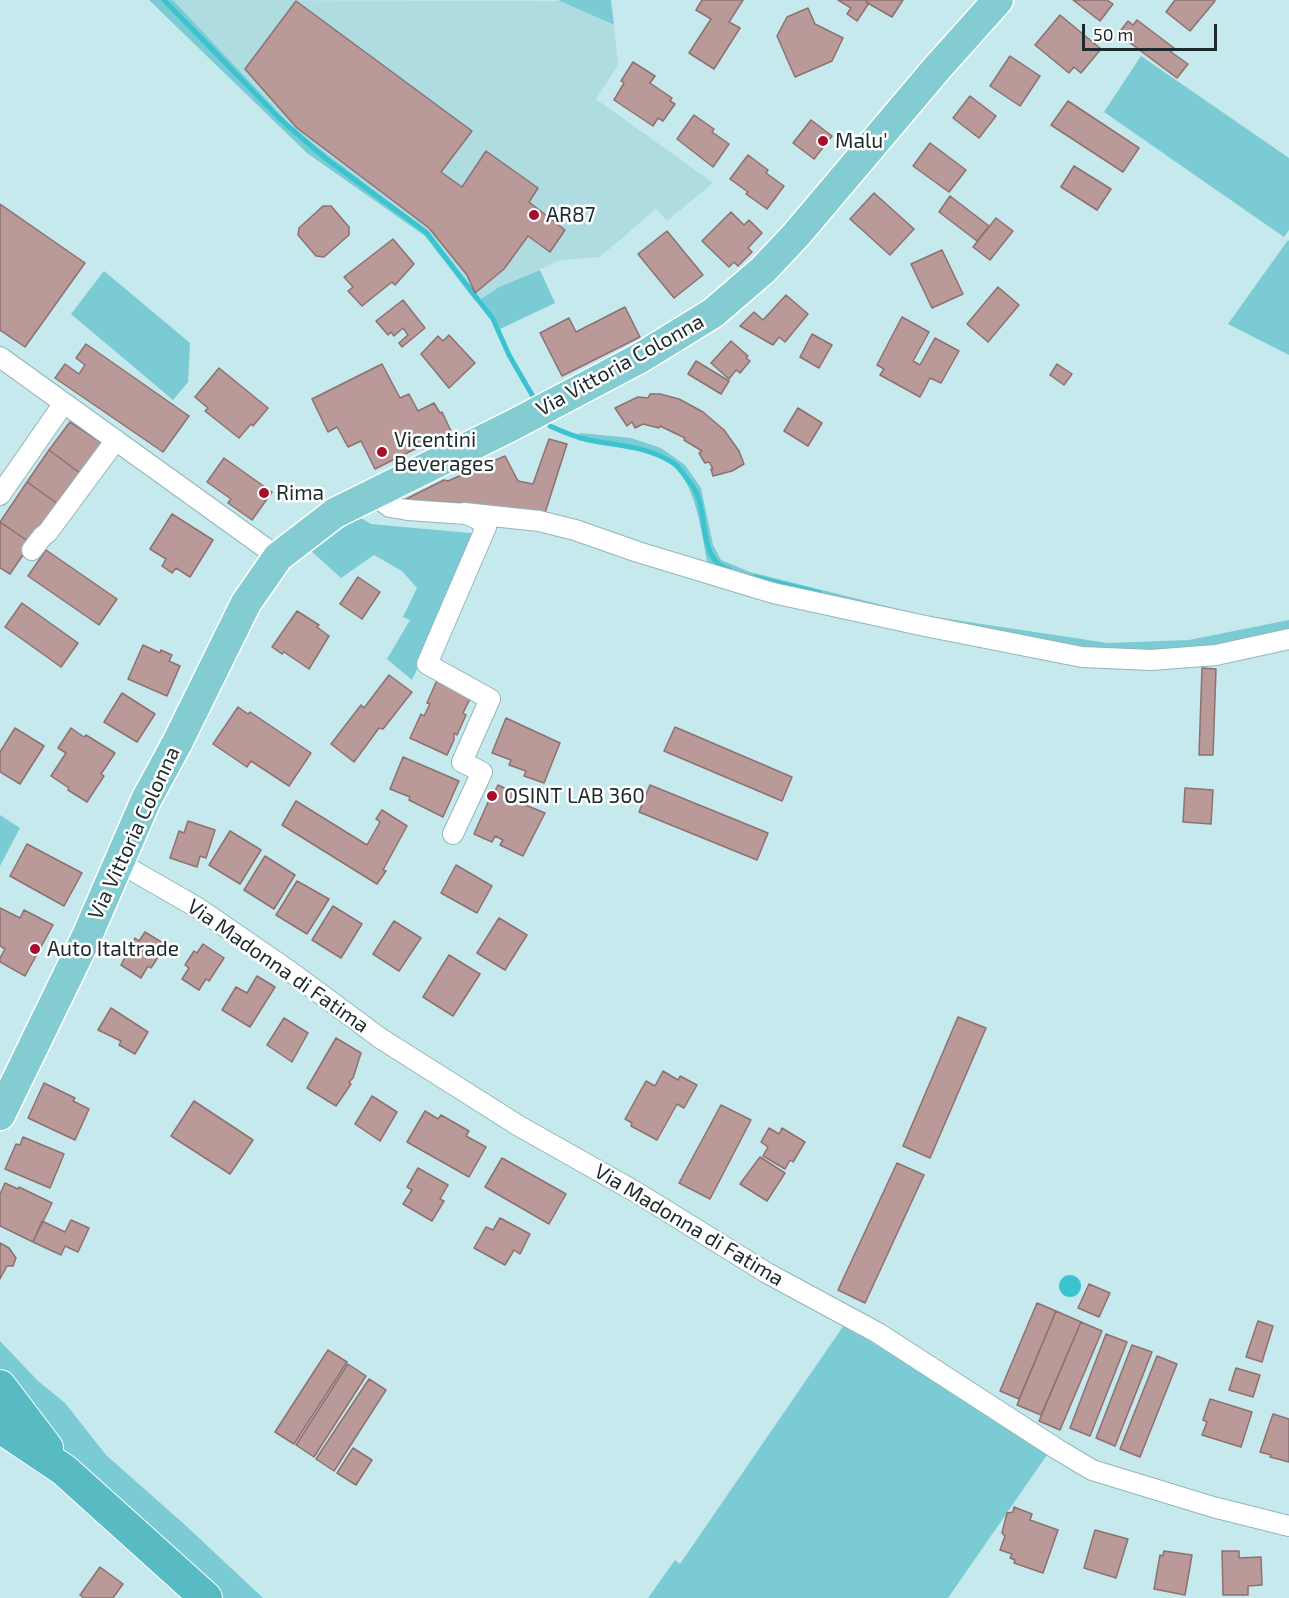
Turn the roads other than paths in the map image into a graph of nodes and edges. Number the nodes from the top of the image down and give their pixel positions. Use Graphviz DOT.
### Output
graph roads {
  1 [pos="998,0"];
  2 [pos="0,357"];
  3 [pos="64,403"];
  4 [pos="116,440"];
  5 [pos="372,494"];
  6 [pos="0,495"];
  7 [pos="465,513"];
  8 [pos="32,550"];
  9 [pos="279,557"];
  10 [pos="1289,639"];
  11 [pos="453,834"];
  12 [pos="118,862"];
  13 [pos="0,1115"];
  14 [pos="0,1386"];
  15 [pos="0,1427"];
  16 [pos="64,1470"];
  17 [pos="1289,1526"];
  18 [pos="206,1598"];
  1 -- 5 [label="main road, Via Vittoria Colonna"];
  2 -- 3 [label="street"];
  3 -- 4 [label="street"];
  3 -- 6 [label="street"];
  4 -- 8 [label="street"];
  4 -- 9 [label="street"];
  5 -- 7 [label="street"];
  5 -- 9 [label="main road, Via Vittoria Colonna"];
  7 -- 10 [label="street"];
  7 -- 11 [label="street"];
  9 -- 12 [label="main road, Via Vittoria Colonna"];
  12 -- 13 [label="main road, Via Vittoria Colonna"];
  12 -- 17 [label="street, Via Madonna di Fatima"];
  14 -- 16 [label="highway"];
  15 -- 16 [label="highway"];
  16 -- 18 [label="highway"];
}
